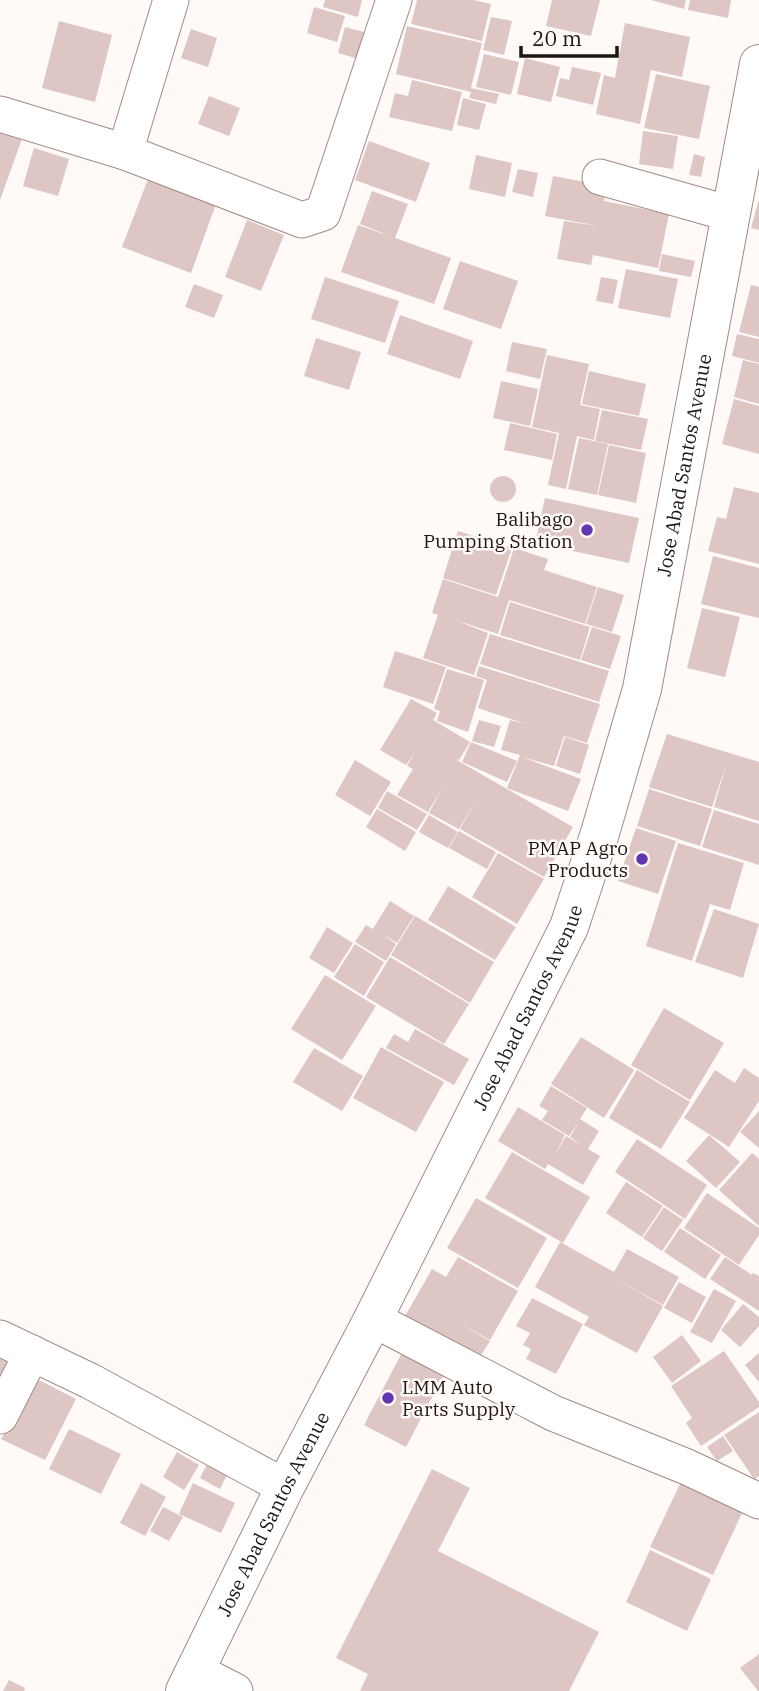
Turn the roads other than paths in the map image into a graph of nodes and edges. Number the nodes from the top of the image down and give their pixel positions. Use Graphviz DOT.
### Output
graph roads {
  1 [pos="171,0"];
  2 [pos="394,0"];
  3 [pos="759,64"];
  4 [pos="0,114"];
  5 [pos="125,152"];
  6 [pos="600,177"];
  7 [pos="731,214"];
  8 [pos="373,1319"];
  9 [pos="0,1338"];
  10 [pos="32,1353"];
  11 [pos="0,1416"];
  12 [pos="285,1488"];
  13 [pos="759,1501"];
  14 [pos="190,1681"];
  15 [pos="234,1691"];
  1 -- 5 [label="street"];
  2 -- 5 [label="street"];
  3 -- 7 [label="highway, Jose Abad Santos Avenue"];
  4 -- 5 [label="street"];
  6 -- 7 [label="street"];
  7 -- 8 [label="highway, Jose Abad Santos Avenue"];
  8 -- 12 [label="highway, Jose Abad Santos Avenue"];
  8 -- 13 [label="street"];
  9 -- 10 [label="street"];
  10 -- 11 [label="street"];
  10 -- 12 [label="street"];
  12 -- 14 [label="highway, Jose Abad Santos Avenue"];
  14 -- 15 [label="street"];
}
